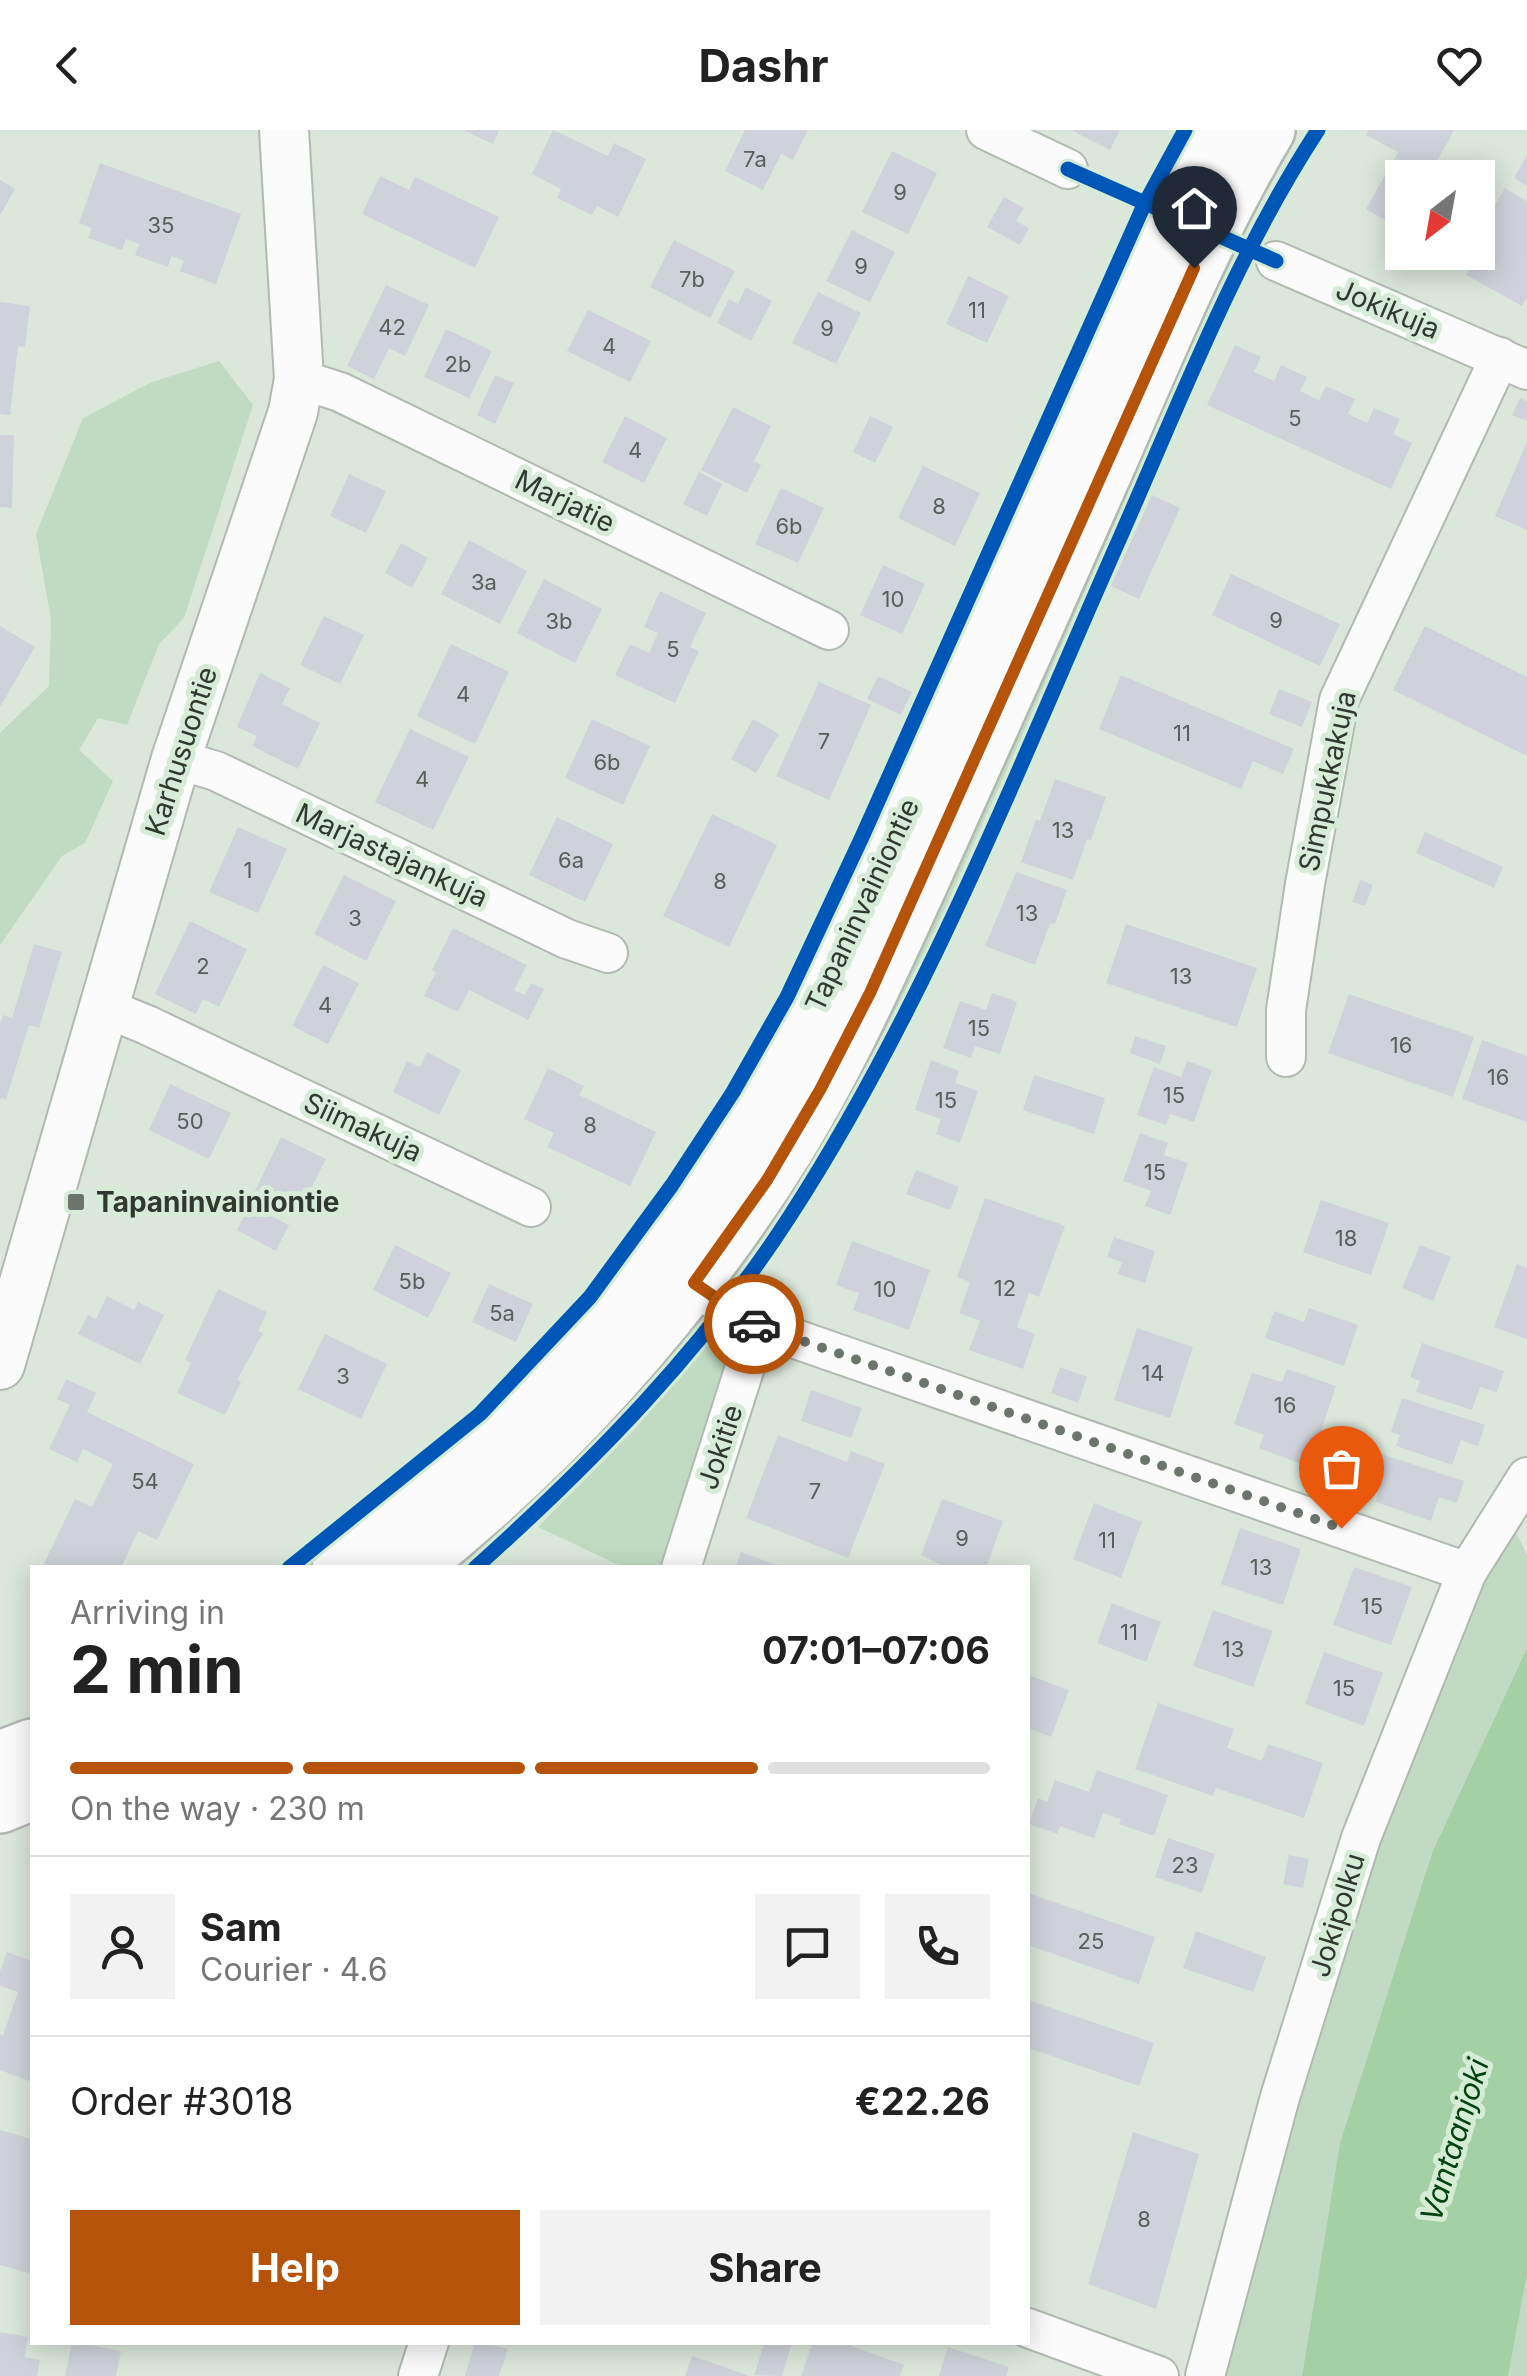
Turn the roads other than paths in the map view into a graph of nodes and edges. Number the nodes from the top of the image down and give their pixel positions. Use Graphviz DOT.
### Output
graph roads {
  1 [pos="284,130"];
  2 [pos="986,130"];
  3 [pos="1218,130"];
  4 [pos="1266,130"];
  5 [pos="1068,169"];
  6 [pos="1276,260"];
  7 [pos="1514,363"];
  8 [pos="299,379"];
  9 [pos="829,630"];
  10 [pos="176,759"];
  11 [pos="608,953"];
  12 [pos="102,1007"];
  13 [pos="1286,1057"];
  14 [pos="531,1207"];
  15 [pos="676,1269"];
  16 [pos="758,1326"];
  17 [pos="0,1365"];
  18 [pos="1527,1477"];
  19 [pos="344,1565"];
  20 [pos="414,1565"];
  21 [pos="682,1565"];
  22 [pos="1467,1572"];
  23 [pos="30,1748"];
  24 [pos="0,1759"];
  25 [pos="30,1793"];
  26 [pos="0,1805"];
  27 [pos="1030,2329"];
  28 [pos="429,2345"];
  29 [pos="418,2376"];
  30 [pos="1158,2376"];
  31 [pos="1205,2376"];
  1 -- 8 [label="street, Karhusuontie"];
  2 -- 5 [label="street"];
  3 -- 15 [label="main road, Tapaninvainiontie"];
  4 -- 15 [label="main road, Tapaninvainiontie"];
  6 -- 7 [label="street, Jokikuja"];
  7 -- 13 [label="street, Simpukkakuja"];
  8 -- 9 [label="street, Marjatie"];
  8 -- 10 [label="street, Karhusuontie"];
  10 -- 11 [label="street, Marjastajankuja"];
  10 -- 12 [label="street, Karhusuontie"];
  12 -- 14 [label="street, Siimakuja"];
  12 -- 17 [label="street, Karhusuontie"];
  15 -- 16 [label="street"];
  15 -- 19 [label="main road, Tapaninvainiontie"];
  15 -- 20 [label="main road, Tapaninvainiontie"];
  16 -- 21 [label="street, Jokitie"];
  16 -- 22 [label="street"];
  18 -- 22 [label="street, Jokipolku"];
  22 -- 31 [label="street, Jokipolku"];
  23 -- 24 [label="main road"];
  25 -- 26 [label="main road"];
  27 -- 30 [label="street"];
  28 -- 29 [label="street"];
}
